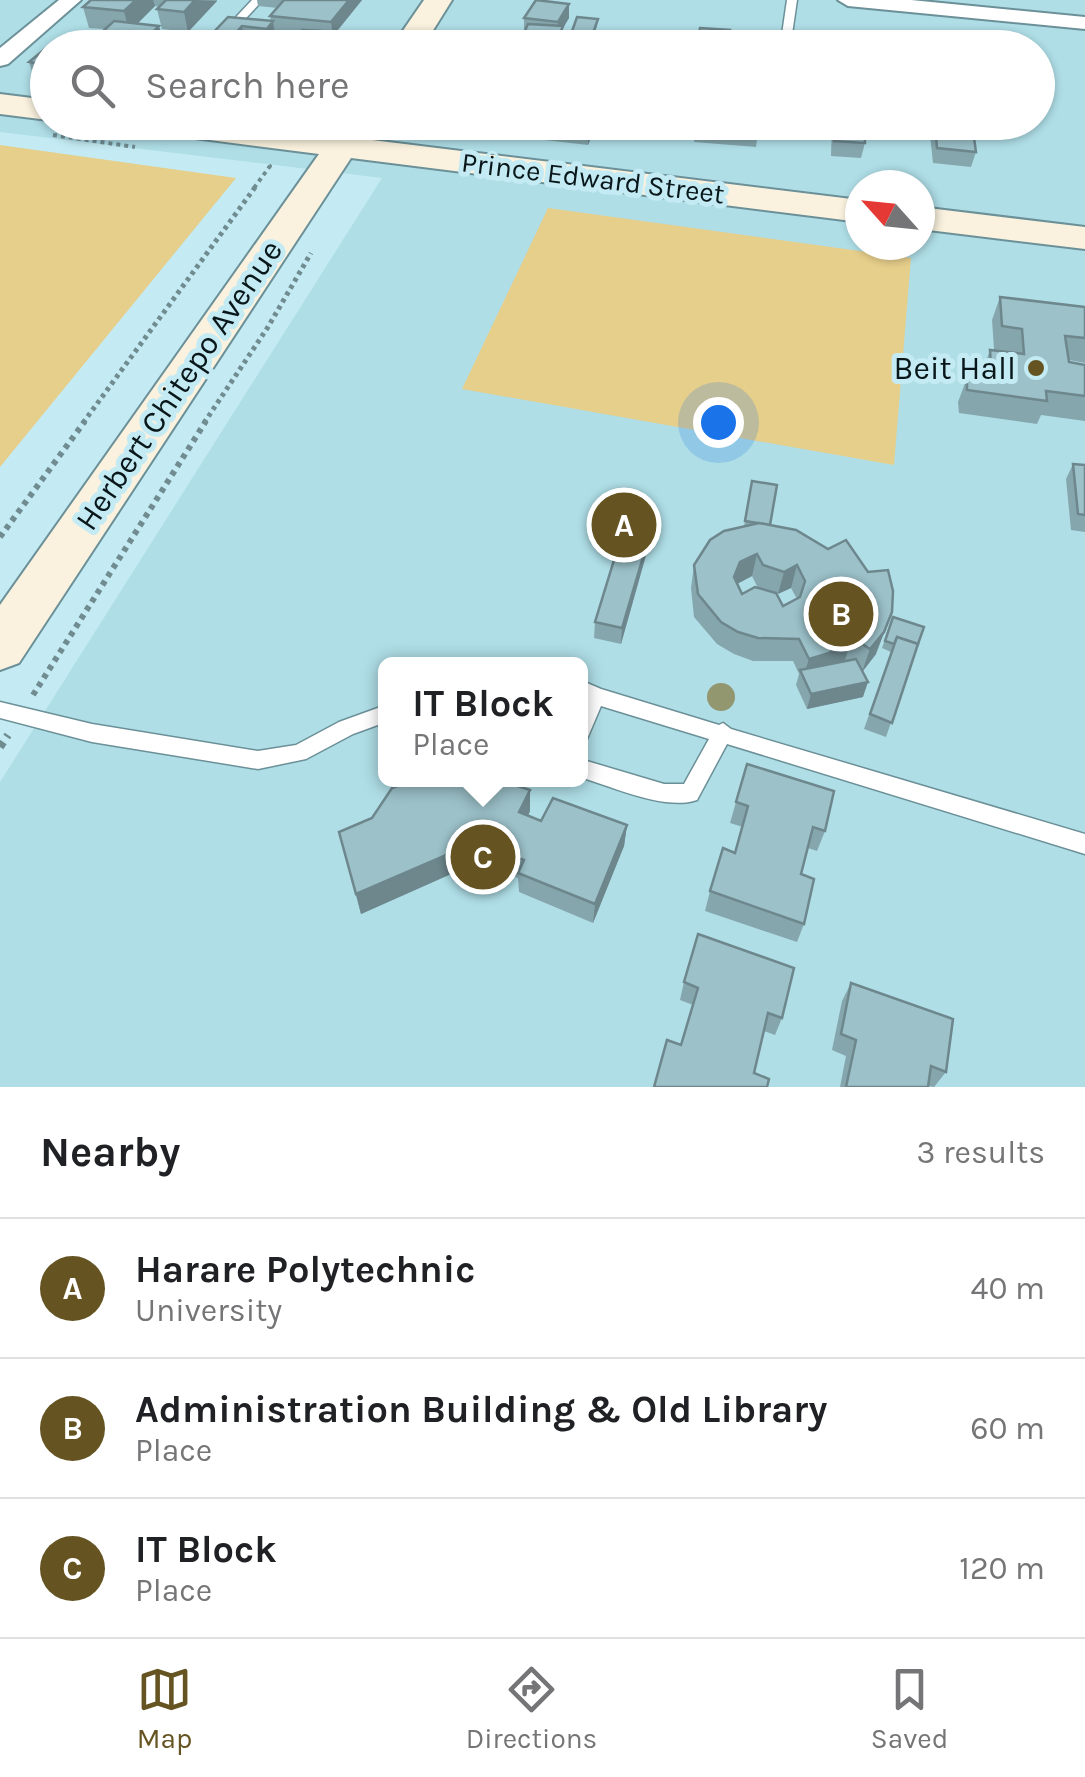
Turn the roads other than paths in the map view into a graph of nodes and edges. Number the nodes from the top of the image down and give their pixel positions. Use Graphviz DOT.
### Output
graph roads {
  1 [pos="72,0"];
  2 [pos="258,0"];
  3 [pos="438,0"];
  4 [pos="792,0"];
  5 [pos="848,0"];
  6 [pos="1085,23"];
  7 [pos="35,30"];
  8 [pos="229,30"];
  9 [pos="418,30"];
  10 [pos="788,30"];
  11 [pos="30,34"];
  12 [pos="0,59"];
  13 [pos="0,104"];
  14 [pos="30,116"];
  15 [pos="346,140"];
  16 [pos="383,140"];
  17 [pos="845,209"];
  18 [pos="935,220"];
  19 [pos="1085,238"];
  20 [pos="0,648"];
  21 [pos="588,692"];
  22 [pos="10,713"];
  23 [pos="378,716"];
  24 [pos="723,732"];
  25 [pos="588,770"];
  26 [pos="1085,844"];
  1 -- 7 [label="street"];
  2 -- 8 [label="lane"];
  3 -- 9 [label="main road"];
  4 -- 10 [label="lane"];
  5 -- 6 [label="street"];
  11 -- 12 [label="street"];
  13 -- 14 [label="main road"];
  15 -- 20 [label="main road, Herbert Chitepo Avenue"];
  16 -- 17 [label="main road, Prince Edward Street"];
  18 -- 19 [label="main road"];
  21 -- 24 [label="lane"];
  22 -- 23 [label="lane"];
  24 -- 25 [label="lane"];
  24 -- 26 [label="lane"];
}
